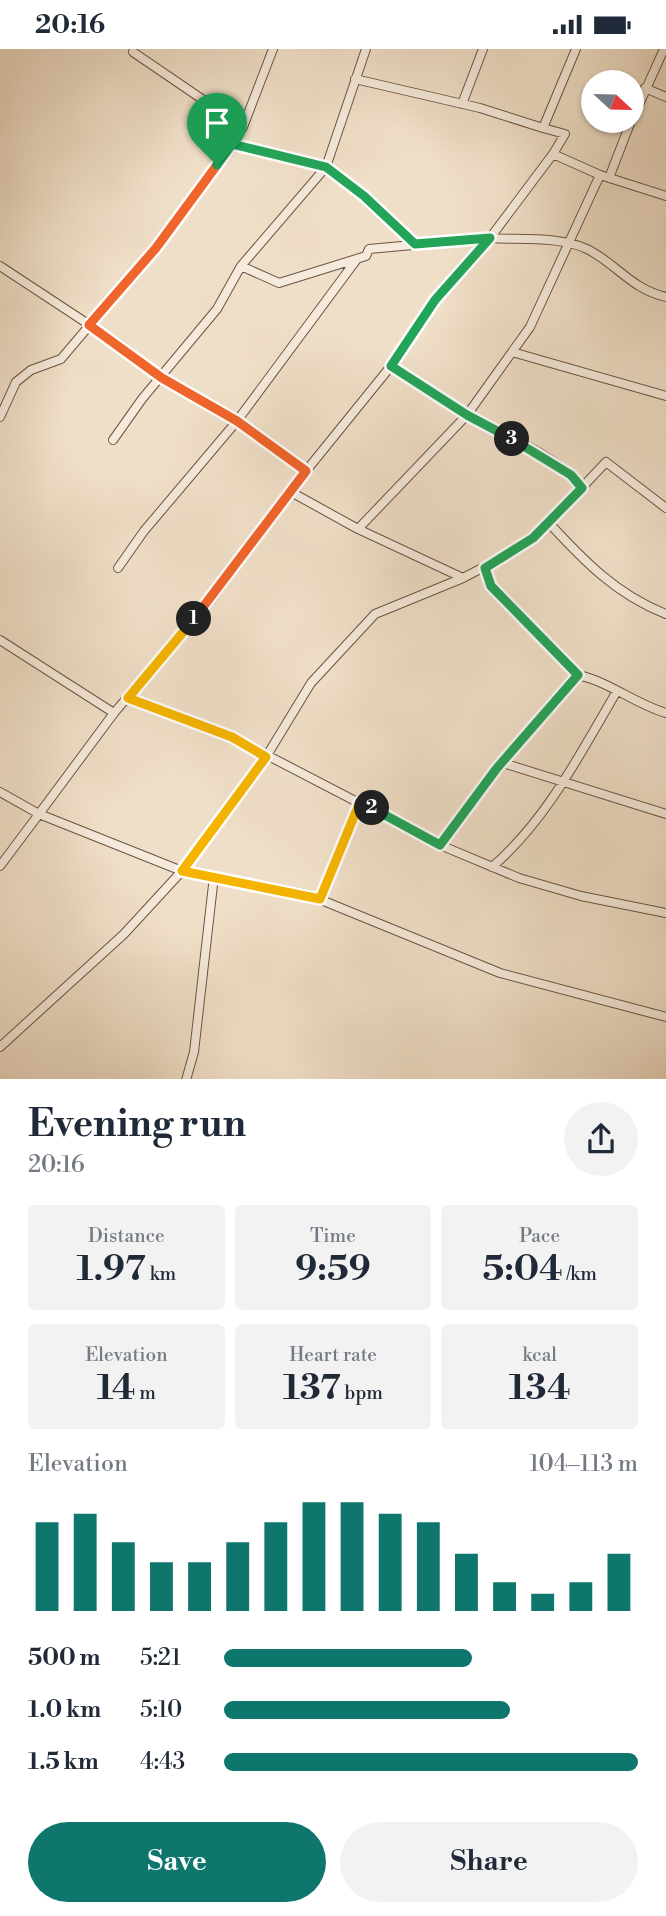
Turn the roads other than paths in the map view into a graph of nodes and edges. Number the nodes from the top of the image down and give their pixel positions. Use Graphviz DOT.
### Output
graph roads {
  1 [pos="273,49"];
  2 [pos="366,49"];
  3 [pos="483,49"];
  4 [pos="576,49"];
  5 [pos="664,49"];
  6 [pos="131,50"];
  7 [pos="355,79"];
  8 [pos="645,88"];
  9 [pos="666,97"];
  10 [pos="462,104"];
  11 [pos="243,127"];
  12 [pos="543,128"];
  13 [pos="626,133"];
  14 [pos="232,144"];
  15 [pos="553,154"];
  16 [pos="326,167"];
  17 [pos="600,175"];
  18 [pos="609,178"];
  19 [pos="666,196"];
  20 [pos="490,238"];
  21 [pos="415,244"];
  22 [pos="570,244"];
  23 [pos="357,259"];
  24 [pos="241,266"];
  25 [pos="0,267"];
  26 [pos="666,297"];
  27 [pos="89,325"];
  28 [pos="512,352"];
  29 [pos="391,366"];
  30 [pos="162,378"];
  31 [pos="666,396"];
  32 [pos="467,415"];
  33 [pos="0,417"];
  34 [pos="237,421"];
  35 [pos="113,440"];
  36 [pos="306,471"];
  37 [pos="582,488"];
  38 [pos="291,492"];
  39 [pos="666,508"];
  40 [pos="549,523"];
  41 [pos="358,529"];
  42 [pos="118,568"];
  43 [pos="485,568"];
  44 [pos="463,578"];
  45 [pos="666,614"];
  46 [pos="0,640"];
  47 [pos="578,675"];
  48 [pos="617,691"];
  49 [pos="128,698"];
  50 [pos="114,713"];
  51 [pos="666,713"];
  52 [pos="266,757"];
  53 [pos="503,763"];
  54 [pos="563,782"];
  55 [pos="0,792"];
  56 [pos="360,802"];
  57 [pos="39,814"];
  58 [pos="666,814"];
  59 [pos="440,845"];
  60 [pos="0,866"];
  61 [pos="492,867"];
  62 [pos="182,871"];
  63 [pos="214,876"];
  64 [pos="320,899"];
  65 [pos="666,913"];
  66 [pos="666,1017"];
  67 [pos="0,1047"];
  68 [pos="186,1079"];
  1 -- 11 [label="street"];
  2 -- 7 [label="street"];
  3 -- 10 [label="street"];
  4 -- 12 [label="street"];
  5 -- 8 [label="street"];
  6 -- 11 [label="street"];
  7 -- 10 [label="street"];
  7 -- 16 [label="street"];
  8 -- 9 [label="street"];
  10 -- 12 [label="street"];
  11 -- 14 [label="street"];
  12 -- 15 [label="street"];
  13 -- 18 [label="street"];
  14 -- 16 [label="street"];
  14 -- 27 [label="street"];
  15 -- 17 [label="street"];
  15 -- 20 [label="street"];
  16 -- 21 [label="street"];
  16 -- 24 [label="street"];
  17 -- 18 [label="street"];
  17 -- 22 [label="street"];
  18 -- 19 [label="street"];
  20 -- 21 [label="street"];
  20 -- 22 [label="street"];
  20 -- 29 [label="street"];
  21 -- 23 [label="street"];
  22 -- 26 [label="street"];
  22 -- 28 [label="street"];
  23 -- 24 [label="street"];
  23 -- 34 [label="street"];
  24 -- 30 [label="street"];
  25 -- 27 [label="street"];
  27 -- 30 [label="street"];
  27 -- 33 [label="street"];
  28 -- 31 [label="street"];
  28 -- 32 [label="street"];
  29 -- 32 [label="street"];
  29 -- 36 [label="street"];
  30 -- 34 [label="street"];
  30 -- 35 [label="street"];
  32 -- 37 [label="street"];
  32 -- 41 [label="street"];
  34 -- 36 [label="street"];
  34 -- 42 [label="street"];
  36 -- 38 [label="street"];
  37 -- 39 [label="street"];
  37 -- 40 [label="street"];
  38 -- 41 [label="street"];
  38 -- 49 [label="street"];
  40 -- 43 [label="street"];
  40 -- 45 [label="street"];
  41 -- 44 [label="street"];
  43 -- 44 [label="street"];
  43 -- 47 [label="street"];
  44 -- 52 [label="street"];
  46 -- 50 [label="street"];
  47 -- 48 [label="street"];
  47 -- 53 [label="street"];
  48 -- 51 [label="street"];
  48 -- 54 [label="street"];
  49 -- 50 [label="street"];
  49 -- 52 [label="street"];
  50 -- 57 [label="street"];
  52 -- 56 [label="street"];
  52 -- 62 [label="street"];
  53 -- 54 [label="street"];
  53 -- 59 [label="street"];
  54 -- 58 [label="street"];
  54 -- 61 [label="street"];
  55 -- 57 [label="street"];
  56 -- 59 [label="street"];
  56 -- 64 [label="street"];
  57 -- 60 [label="street"];
  57 -- 62 [label="street"];
  59 -- 61 [label="street"];
  61 -- 65 [label="street"];
  62 -- 63 [label="street"];
  62 -- 67 [label="street"];
  63 -- 64 [label="street"];
  63 -- 68 [label="street"];
  64 -- 66 [label="street"];
}
